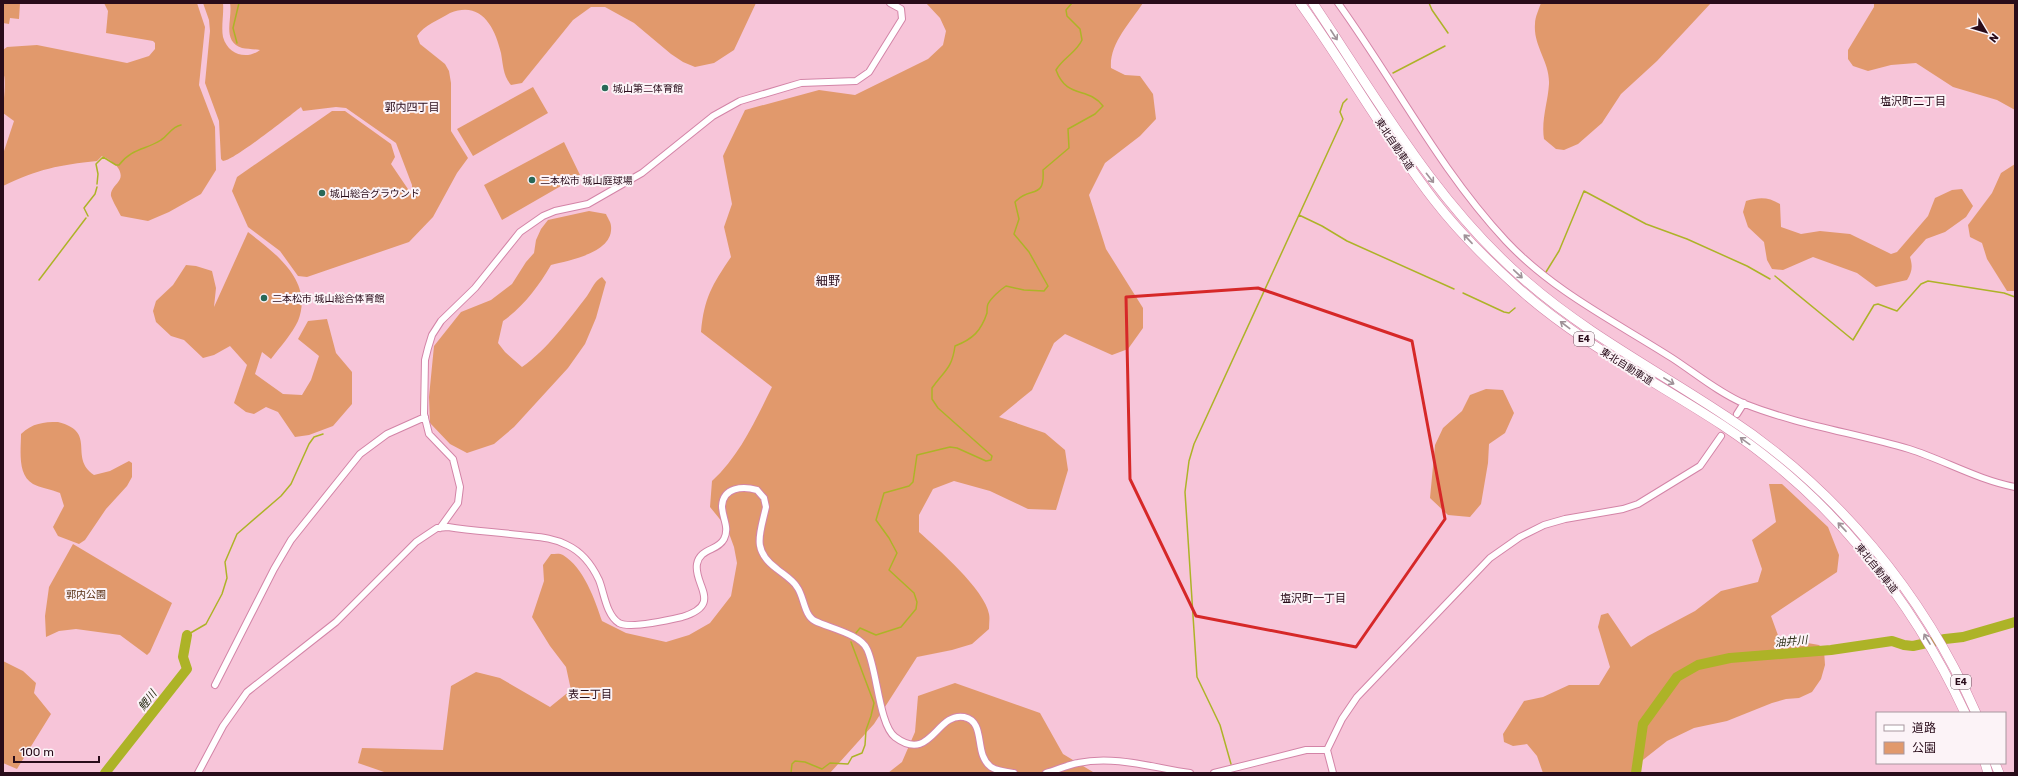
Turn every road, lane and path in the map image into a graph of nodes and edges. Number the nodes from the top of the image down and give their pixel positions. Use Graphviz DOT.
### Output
graph roads {
  1 [pos="890,3"];
  2 [pos="1300,3"];
  3 [pos="1313,3"];
  4 [pos="1338,3"];
  5 [pos="1744,403"];
  6 [pos="1737,414"];
  7 [pos="425,416"];
  8 [pos="1721,436"];
  9 [pos="2015,487"];
  10 [pos="440,528"];
  11 [pos="215,685"];
  12 [pos="1964,712"];
  13 [pos="1976,712"];
  14 [pos="1327,750"];
  15 [pos="198,773"];
  16 [pos="1014,773"];
  17 [pos="1046,773"];
  18 [pos="1190,773"];
  19 [pos="1214,773"];
  20 [pos="1333,773"];
  1 -- 7 [label="street"];
  12 -- 2 [label="highway, 東北自動車道 / E4, one-way"];
  3 -- 13 [label="highway, 東北自動車道 / E4, one-way"];
  4 -- 5 [label="street"];
  5 -- 6 [label="street"];
  5 -- 9 [label="street"];
  7 -- 10 [label="street"];
  7 -- 11 [label="street"];
  8 -- 14 [label="street"];
  10 -- 15 [label="street"];
  10 -- 16 [label="street"];
  14 -- 19 [label="street"];
  14 -- 20 [label="street"];
  17 -- 18 [label="street"];
}
